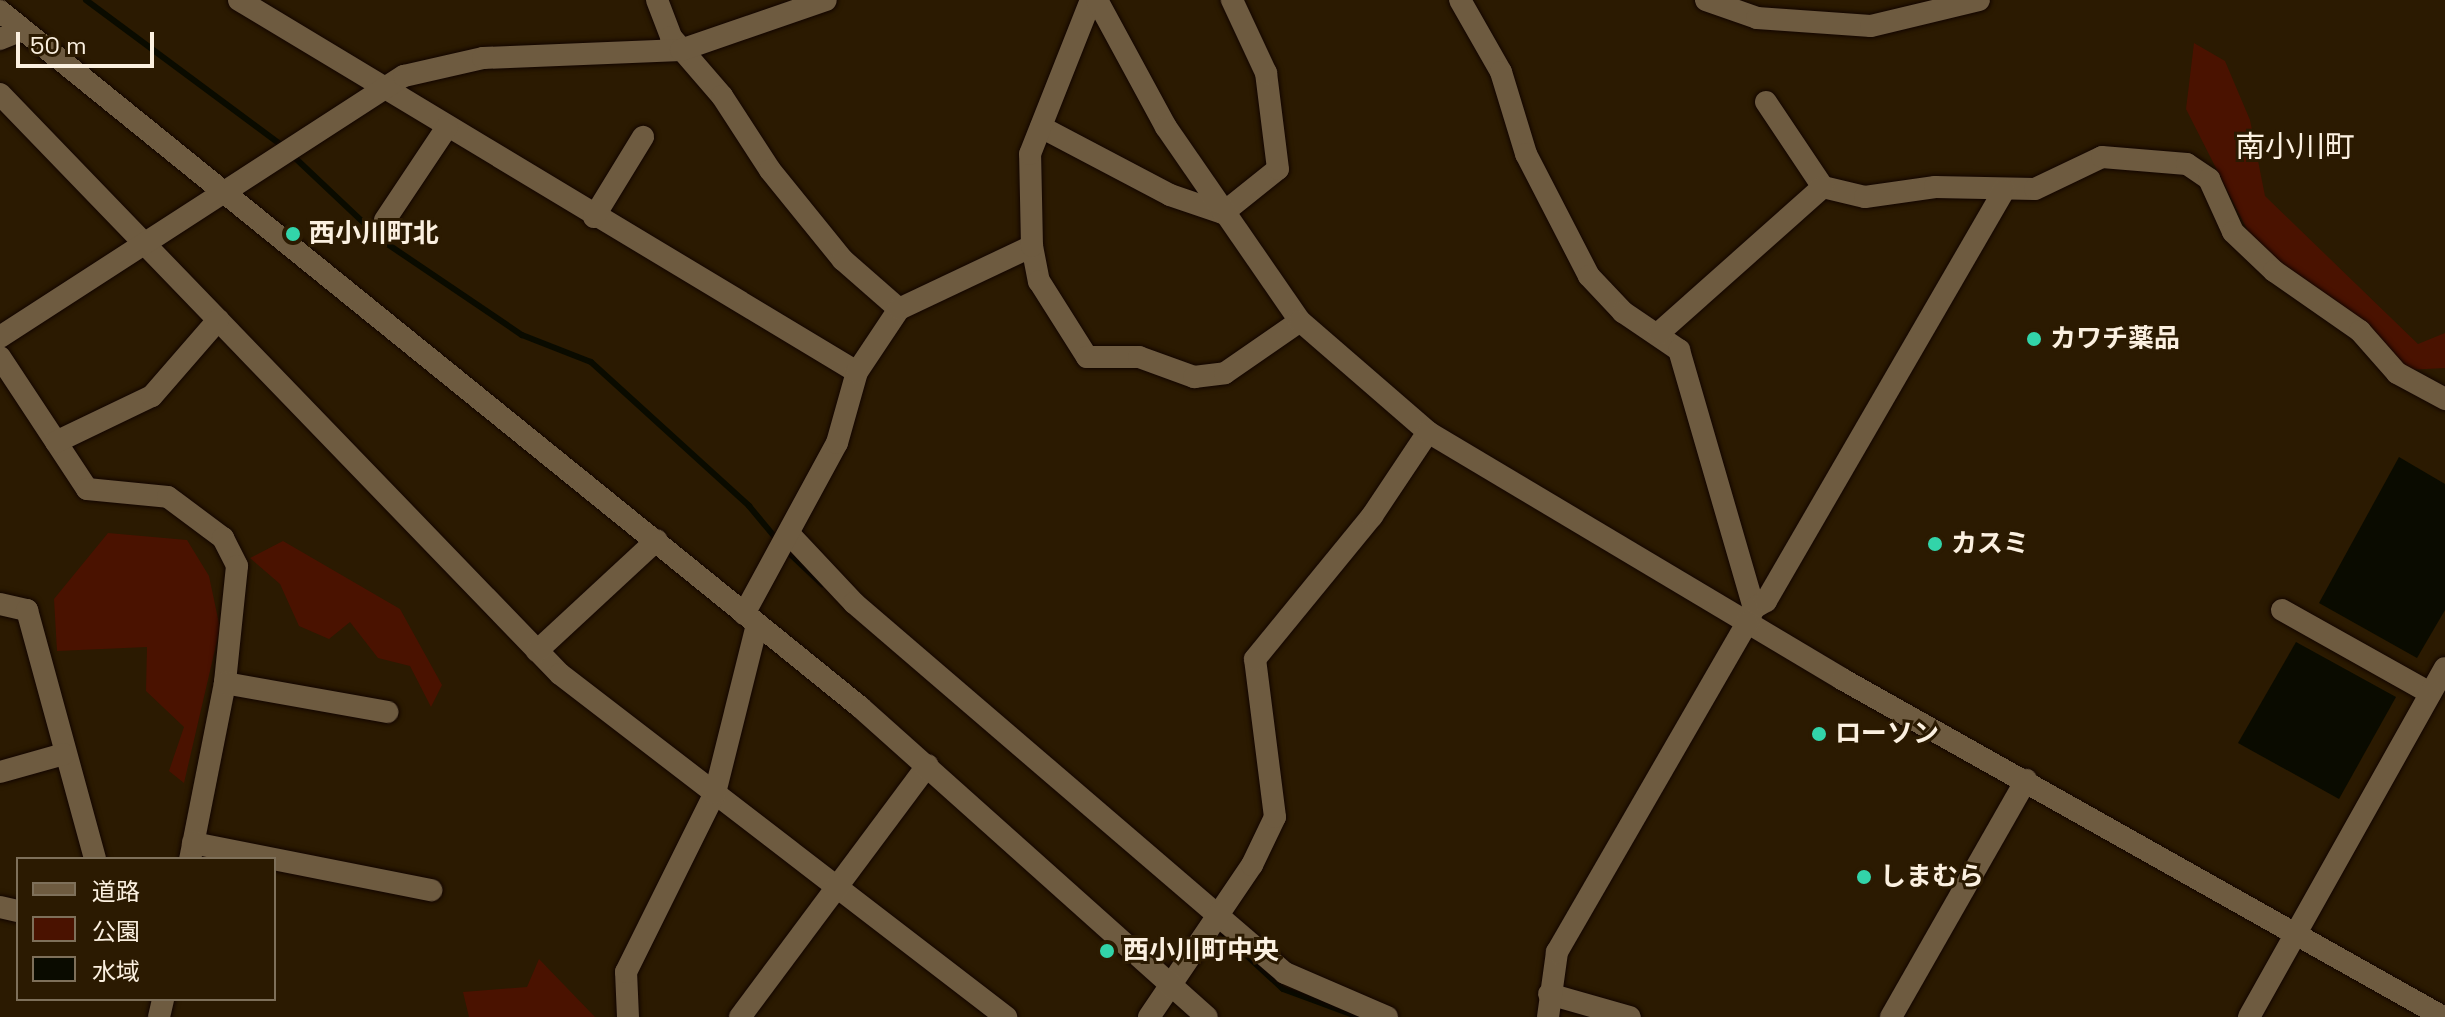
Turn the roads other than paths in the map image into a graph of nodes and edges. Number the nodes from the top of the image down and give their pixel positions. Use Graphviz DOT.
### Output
graph roads {
  1 [pos="239,0"];
  2 [pos="826,0"];
  3 [pos="1094,0"];
  4 [pos="1232,0"];
  5 [pos="1460,0"];
  6 [pos="1706,0"];
  7 [pos="1979,0"];
  8 [pos="662,2"];
  9 [pos="0,11"];
  10 [pos="10,35"];
  11 [pos="681,50"];
  12 [pos="382,88"];
  13 [pos="0,94"];
  14 [pos="1766,102"];
  15 [pos="447,127"];
  16 [pos="1041,127"];
  17 [pos="643,137"];
  18 [pos="1823,187"];
  19 [pos="2004,190"];
  20 [pos="225,191"];
  21 [pos="1223,213"];
  22 [pos="594,217"];
  23 [pos="385,220"];
  24 [pos="146,243"];
  25 [pos="1032,246"];
  26 [pos="899,309"];
  27 [pos="218,320"];
  28 [pos="1300,321"];
  29 [pos="1660,332"];
  30 [pos="0,337"];
  31 [pos="0,357"];
  32 [pos="857,372"];
  33 [pos="2445,399"];
  34 [pos="1428,432"];
  35 [pos="56,442"];
  36 [pos="792,537"];
  37 [pos="657,540"];
  38 [pos="0,604"];
  39 [pos="2282,610"];
  40 [pos="1751,615"];
  41 [pos="751,619"];
  42 [pos="537,651"];
  43 [pos="2445,668"];
  44 [pos="225,683"];
  45 [pos="2430,693"];
  46 [pos="387,712"];
  47 [pos="64,754"];
  48 [pos="928,765"];
  49 [pos="0,772"];
  50 [pos="2026,780"];
  51 [pos="715,793"];
  52 [pos="192,851"];
  53 [pos="94,857"];
  54 [pos="229,857"];
  55 [pos="276,865"];
  56 [pos="431,890"];
  57 [pos="835,890"];
  58 [pos="1221,912"];
  59 [pos="2295,933"];
  60 [pos="1170,990"];
  61 [pos="1549,994"];
  62 [pos="628,1017"];
  63 [pos="740,1017"];
  64 [pos="1006,1017"];
  65 [pos="1149,1017"];
  66 [pos="1207,1017"];
  67 [pos="1387,1017"];
  68 [pos="1548,1017"];
  69 [pos="1630,1017"];
  70 [pos="1891,1017"];
  71 [pos="2249,1017"];
  72 [pos="2443,1017"];
  1 -- 12 [label="street"];
  2 -- 11 [label="street"];
  3 -- 16 [label="street"];
  3 -- 21 [label="street"];
  4 -- 21 [label="street"];
  5 -- 29 [label="street"];
  6 -- 7 [label="street"];
  8 -- 11 [label="street"];
  9 -- 10 [label="street"];
  10 -- 20 [label="street"];
  11 -- 12 [label="street"];
  11 -- 26 [label="street"];
  12 -- 15 [label="street"];
  12 -- 20 [label="street"];
  13 -- 24 [label="street"];
  14 -- 18 [label="street"];
  15 -- 22 [label="street"];
  15 -- 23 [label="street"];
  16 -- 21 [label="street"];
  16 -- 25 [label="street"];
  17 -- 22 [label="street"];
  18 -- 19 [label="street"];
  18 -- 29 [label="street"];
  19 -- 33 [label="street"];
  19 -- 40 [label="street"];
  20 -- 24 [label="street"];
  20 -- 37 [label="street"];
  21 -- 28 [label="street"];
  22 -- 32 [label="street"];
  24 -- 27 [label="street"];
  24 -- 30 [label="street"];
  25 -- 26 [label="street"];
  25 -- 28 [label="street"];
  26 -- 32 [label="street"];
  27 -- 35 [label="street"];
  27 -- 42 [label="street"];
  28 -- 34 [label="street"];
  29 -- 40 [label="street"];
  31 -- 35 [label="street"];
  32 -- 36 [label="street"];
  34 -- 40 [label="street"];
  34 -- 58 [label="street"];
  35 -- 44 [label="street"];
  36 -- 41 [label="street"];
  36 -- 58 [label="street"];
  37 -- 41 [label="street"];
  37 -- 42 [label="street"];
  38 -- 47 [label="street"];
  39 -- 45 [label="street"];
  40 -- 50 [label="street"];
  40 -- 61 [label="street"];
  41 -- 48 [label="street"];
  41 -- 51 [label="street"];
  42 -- 51 [label="street"];
  43 -- 45 [label="street"];
  44 -- 46 [label="street"];
  44 -- 52 [label="street"];
  45 -- 59 [label="street"];
  47 -- 49 [label="street"];
  47 -- 53 [label="street"];
  48 -- 57 [label="street"];
  48 -- 60 [label="street"];
  50 -- 59 [label="street"];
  50 -- 70 [label="street"];
  51 -- 57 [label="street"];
  51 -- 62 [label="street"];
  52 -- 54 [label="street"];
  55 -- 56 [label="street"];
  57 -- 63 [label="street"];
  57 -- 64 [label="street"];
  58 -- 60 [label="street"];
  58 -- 67 [label="street"];
  59 -- 71 [label="street"];
  59 -- 72 [label="street"];
  60 -- 65 [label="street"];
  60 -- 66 [label="street"];
  61 -- 68 [label="street"];
  61 -- 69 [label="street"];
}
